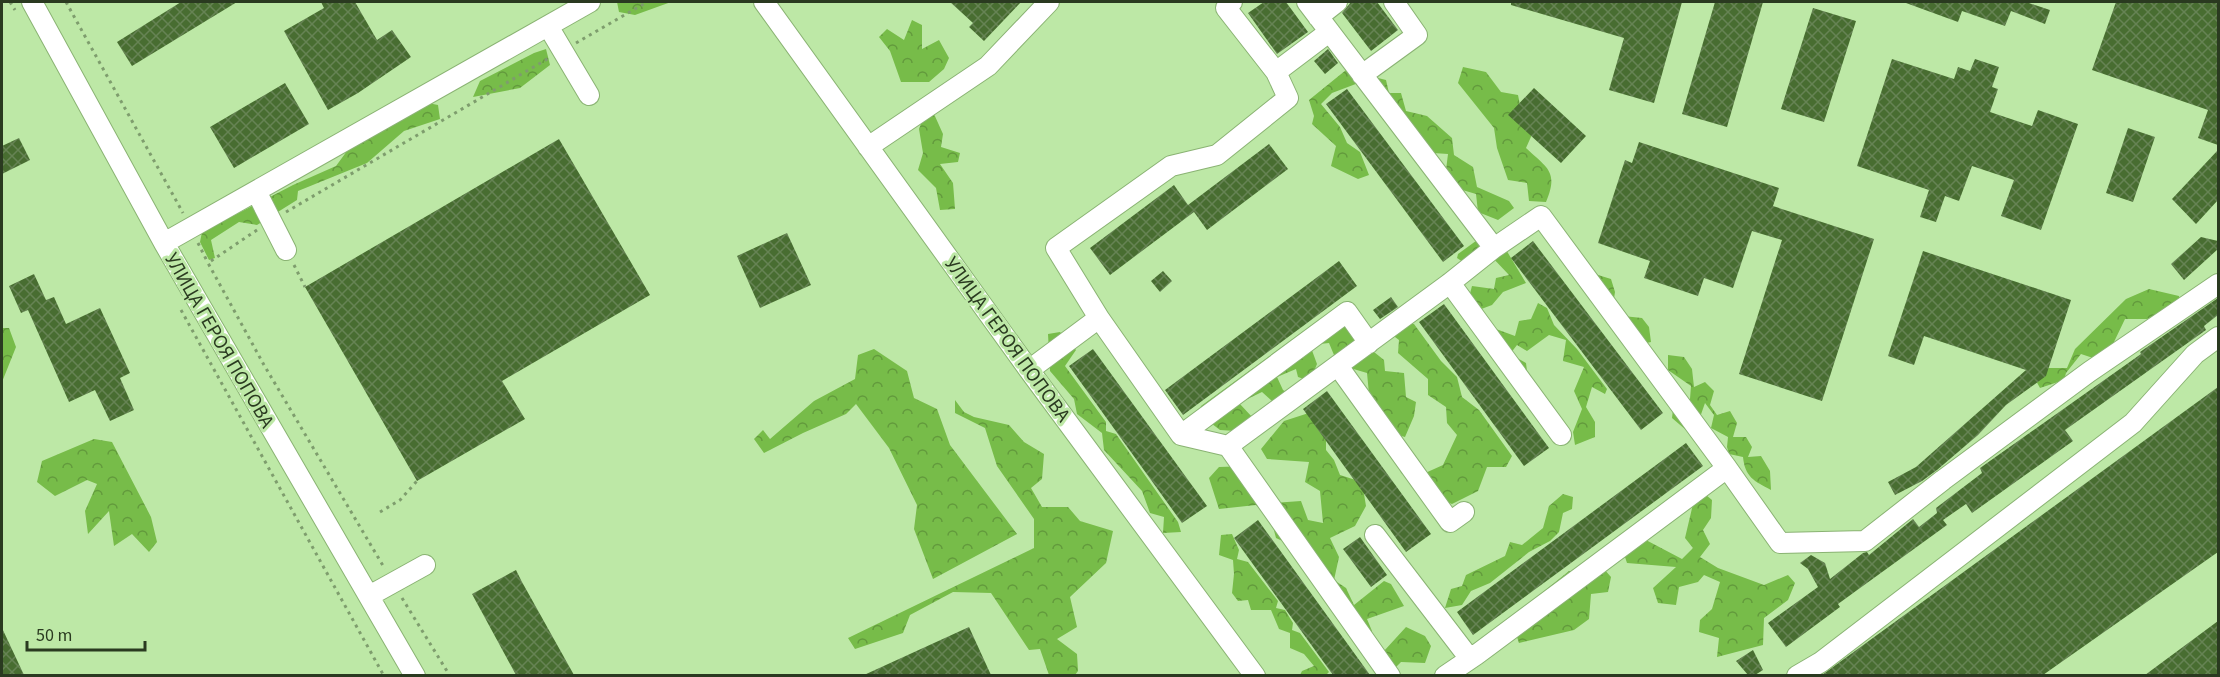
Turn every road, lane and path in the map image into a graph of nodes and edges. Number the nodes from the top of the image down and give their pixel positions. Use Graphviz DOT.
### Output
graph roads {
  1 [pos="10,2"];
  2 [pos="66,2"];
  3 [pos="590,2"];
  4 [pos="647,2"];
  5 [pos="764,2"];
  6 [pos="1049,2"];
  7 [pos="1232,2"];
  8 [pos="1337,2"];
  9 [pos="1394,2"];
  10 [pos="24,7"];
  11 [pos="1318,17"];
  12 [pos="548,26"];
  13 [pos="563,50"];
  14 [pos="1276,72"];
  15 [pos="1362,75"];
  16 [pos="589,95"];
  17 [pos="868,147"];
  18 [pos="256,191"];
  19 [pos="272,220"];
  20 [pos="192,228"];
  21 [pos="164,243"];
  22 [pos="1494,248"];
  23 [pos="286,250"];
  24 [pos="208,263"];
  25 [pos="1450,283"];
  26 [pos="2218,284"];
  27 [pos="305,287"];
  28 [pos="176,302"];
  29 [pos="1099,318"];
  30 [pos="2218,337"];
  31 [pos="1369,343"];
  32 [pos="1338,366"];
  33 [pos="1029,370"];
  34 [pos="1181,435"];
  35 [pos="1561,435"];
  36 [pos="1228,447"];
  37 [pos="1727,468"];
  38 [pos="417,481"];
  39 [pos="381,512"];
  40 [pos="1464,512"];
  41 [pos="1376,535"];
  42 [pos="425,565"];
  43 [pos="393,583"];
  44 [pos="369,596"];
  45 [pos="1470,659"];
  46 [pos="384,675"];
  47 [pos="415,675"];
  48 [pos="450,675"];
  49 [pos="1255,675"];
  50 [pos="1390,675"];
  51 [pos="1445,675"];
  52 [pos="1797,675"];
  1 -- 10 [label="path"];
  2 -- 20 [label="path"];
  3 -- 12 [label="street"];
  4 -- 13 [label="path"];
  5 -- 17 [label="street, УЛИЦА ГЕРОЯ ПОПОВА"];
  6 -- 17 [label="street"];
  7 -- 14 [label="street"];
  8 -- 11 [label="street"];
  9 -- 15 [label="street"];
  10 -- 21 [label="street, УЛИЦА ГЕРОЯ ПОПОВА"];
  11 -- 14 [label="street"];
  11 -- 15 [label="street"];
  12 -- 13 [label="street"];
  12 -- 18 [label="street"];
  13 -- 16 [label="street"];
  13 -- 19 [label="path"];
  14 -- 29 [label="street"];
  15 -- 22 [label="street"];
  17 -- 33 [label="street, УЛИЦА ГЕРОЯ ПОПОВА"];
  18 -- 19 [label="street"];
  18 -- 20 [label="street"];
  19 -- 23 [label="street"];
  19 -- 24 [label="path"];
  20 -- 21 [label="street"];
  20 -- 24 [label="path"];
  21 -- 44 [label="street, УЛИЦА ГЕРОЯ ПОПОВА"];
  22 -- 25 [label="street"];
  22 -- 37 [label="street"];
  23 -- 27 [label="path"];
  24 -- 43 [label="path"];
  25 -- 31 [label="street"];
  25 -- 35 [label="street"];
  26 -- 37 [label="street"];
  28 -- 46 [label="path"];
  29 -- 33 [label="street"];
  29 -- 34 [label="street"];
  30 -- 52 [label="street"];
  31 -- 32 [label="street"];
  31 -- 34 [label="street"];
  32 -- 36 [label="street"];
  32 -- 40 [label="street"];
  33 -- 49 [label="street, УЛИЦА ГЕРОЯ ПОПОВА"];
  34 -- 36 [label="street"];
  36 -- 50 [label="street"];
  37 -- 45 [label="street"];
  38 -- 39 [label="path"];
  41 -- 45 [label="street"];
  42 -- 43 [label="street"];
  43 -- 44 [label="street"];
  43 -- 48 [label="path"];
  44 -- 47 [label="street, УЛИЦА ГЕРОЯ ПОПОВА"];
  45 -- 51 [label="street"];
}
